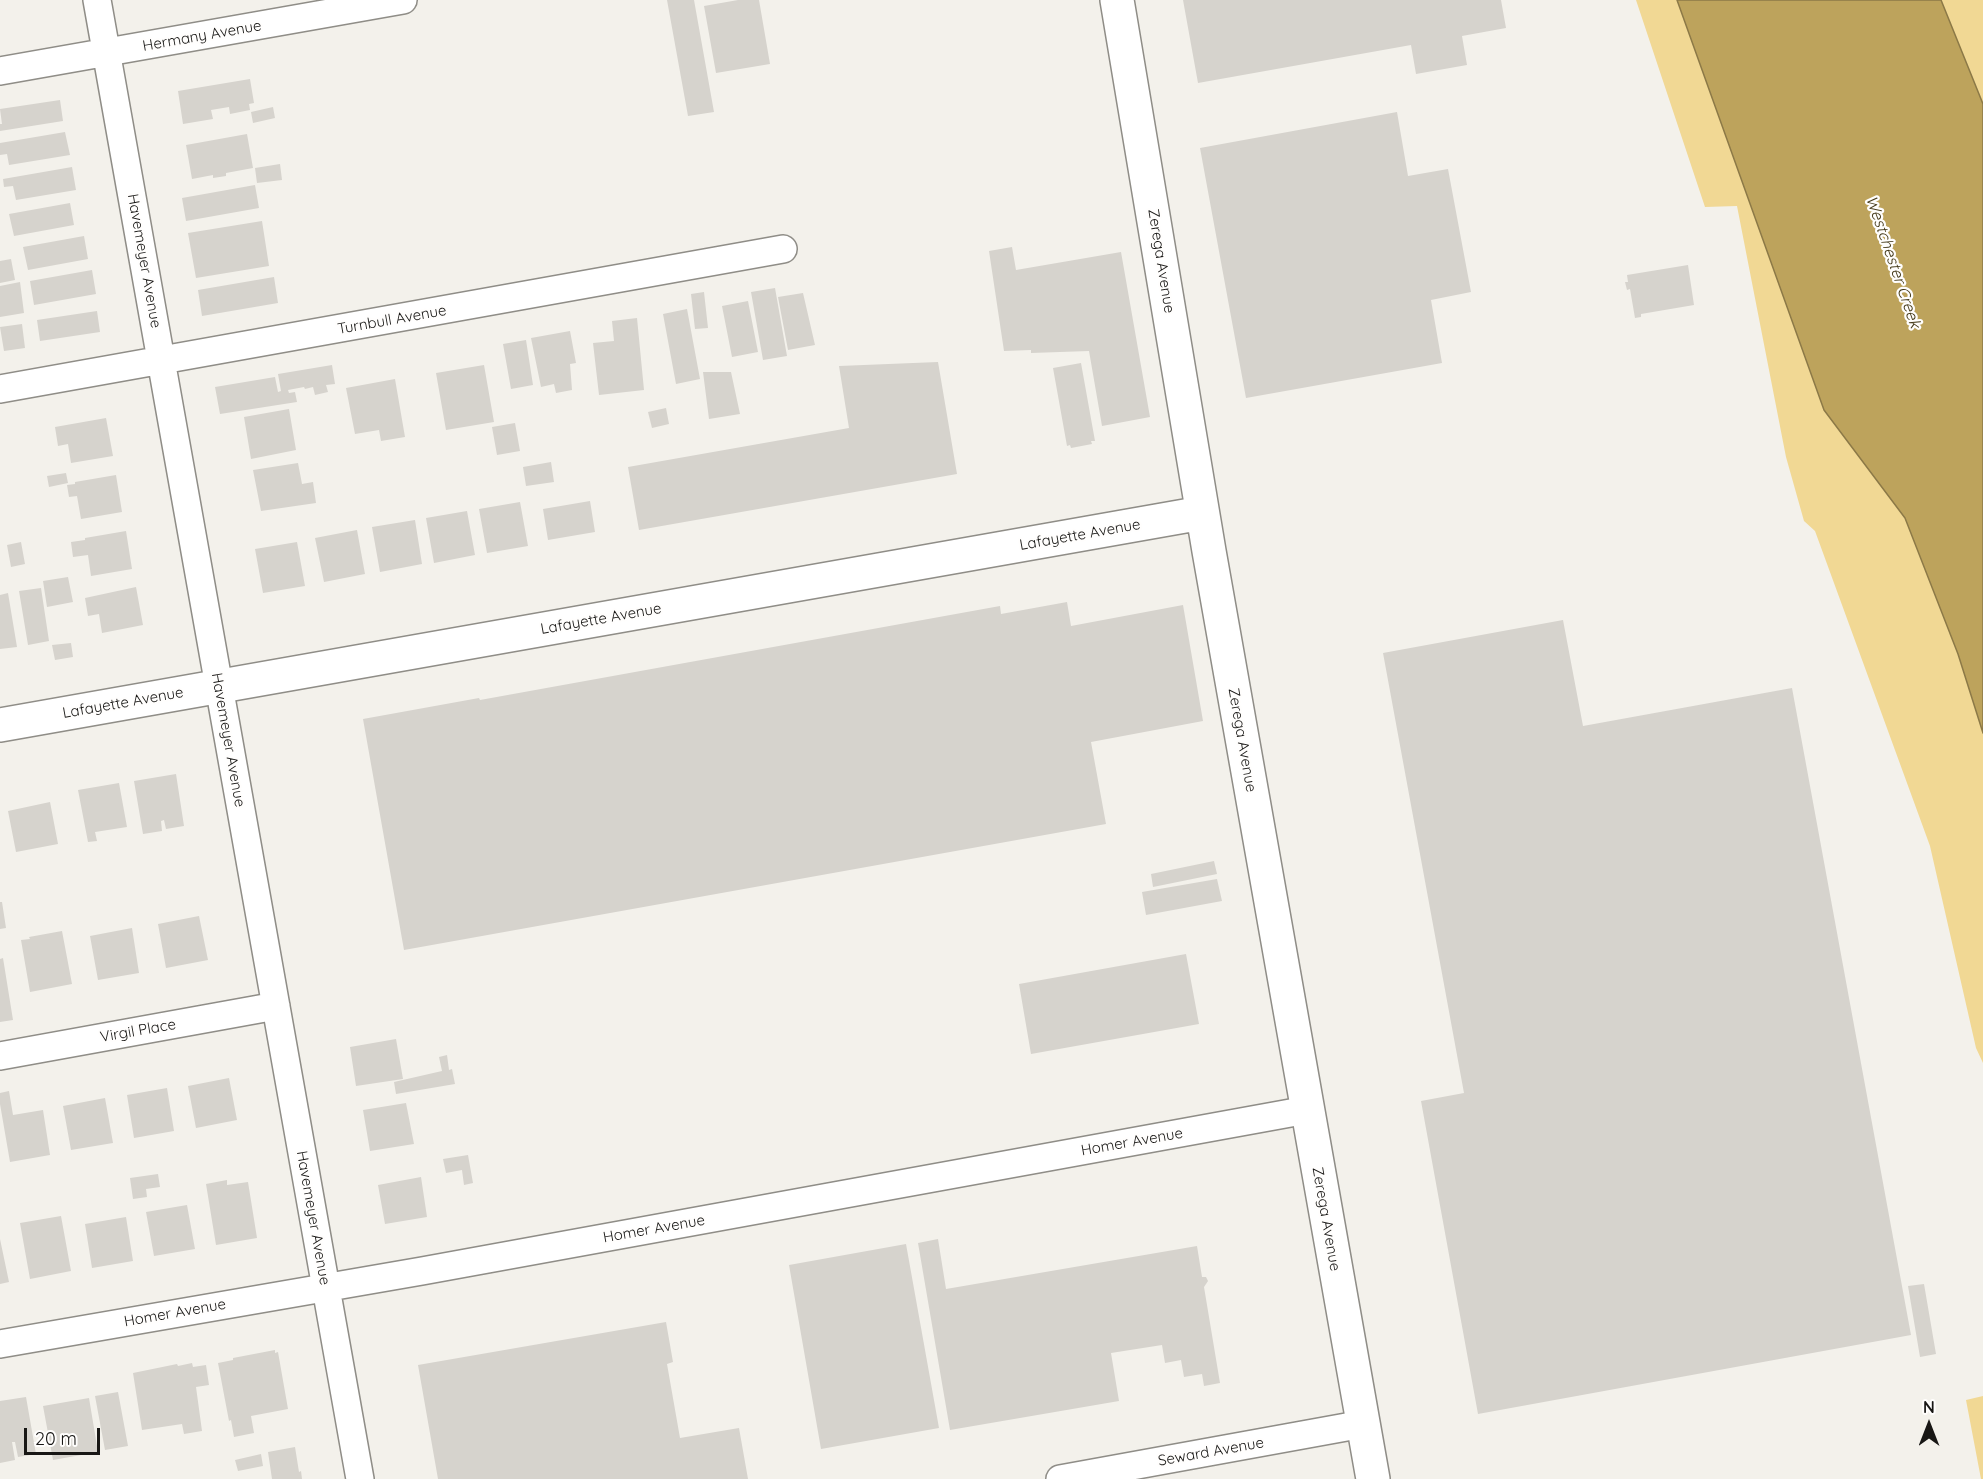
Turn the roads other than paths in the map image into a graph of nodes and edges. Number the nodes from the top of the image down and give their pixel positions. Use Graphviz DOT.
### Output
graph roads {
  1 [pos="97,0"];
  2 [pos="403,0"];
  3 [pos="1117,0"];
  4 [pos="106,52"];
  5 [pos="0,71"];
  6 [pos="783,249"];
  7 [pos="162,360"];
  8 [pos="0,389"];
  9 [pos="1202,513"];
  10 [pos="218,686"];
  11 [pos="0,725"];
  12 [pos="276,1006"];
  13 [pos="0,1056"];
  14 [pos="1307,1110"];
  15 [pos="326,1287"];
  16 [pos="0,1344"];
  17 [pos="1363,1425"];
  18 [pos="360,1479"];
  19 [pos="1060,1479"];
  20 [pos="1373,1479"];
  1 -- 4 [label="street, Havemeyer Avenue"];
  2 -- 4 [label="street, Hermany Avenue"];
  3 -- 9 [label="main road, Zerega Avenue"];
  4 -- 5 [label="street, Hermany Avenue"];
  4 -- 7 [label="street, Havemeyer Avenue"];
  6 -- 7 [label="street, Turnbull Avenue"];
  7 -- 8 [label="street, Turnbull Avenue"];
  7 -- 10 [label="street, Havemeyer Avenue"];
  9 -- 10 [label="main road, Lafayette Avenue"];
  9 -- 14 [label="main road, Zerega Avenue"];
  10 -- 11 [label="main road, Lafayette Avenue"];
  10 -- 12 [label="street, Havemeyer Avenue"];
  12 -- 13 [label="street, Virgil Place"];
  12 -- 15 [label="street, Havemeyer Avenue"];
  14 -- 15 [label="street, Homer Avenue"];
  14 -- 17 [label="main road, Zerega Avenue"];
  15 -- 16 [label="street, Homer Avenue"];
  15 -- 18 [label="street, Havemeyer Avenue"];
  17 -- 19 [label="street, Seward Avenue"];
  17 -- 20 [label="main road, Zerega Avenue"];
}
